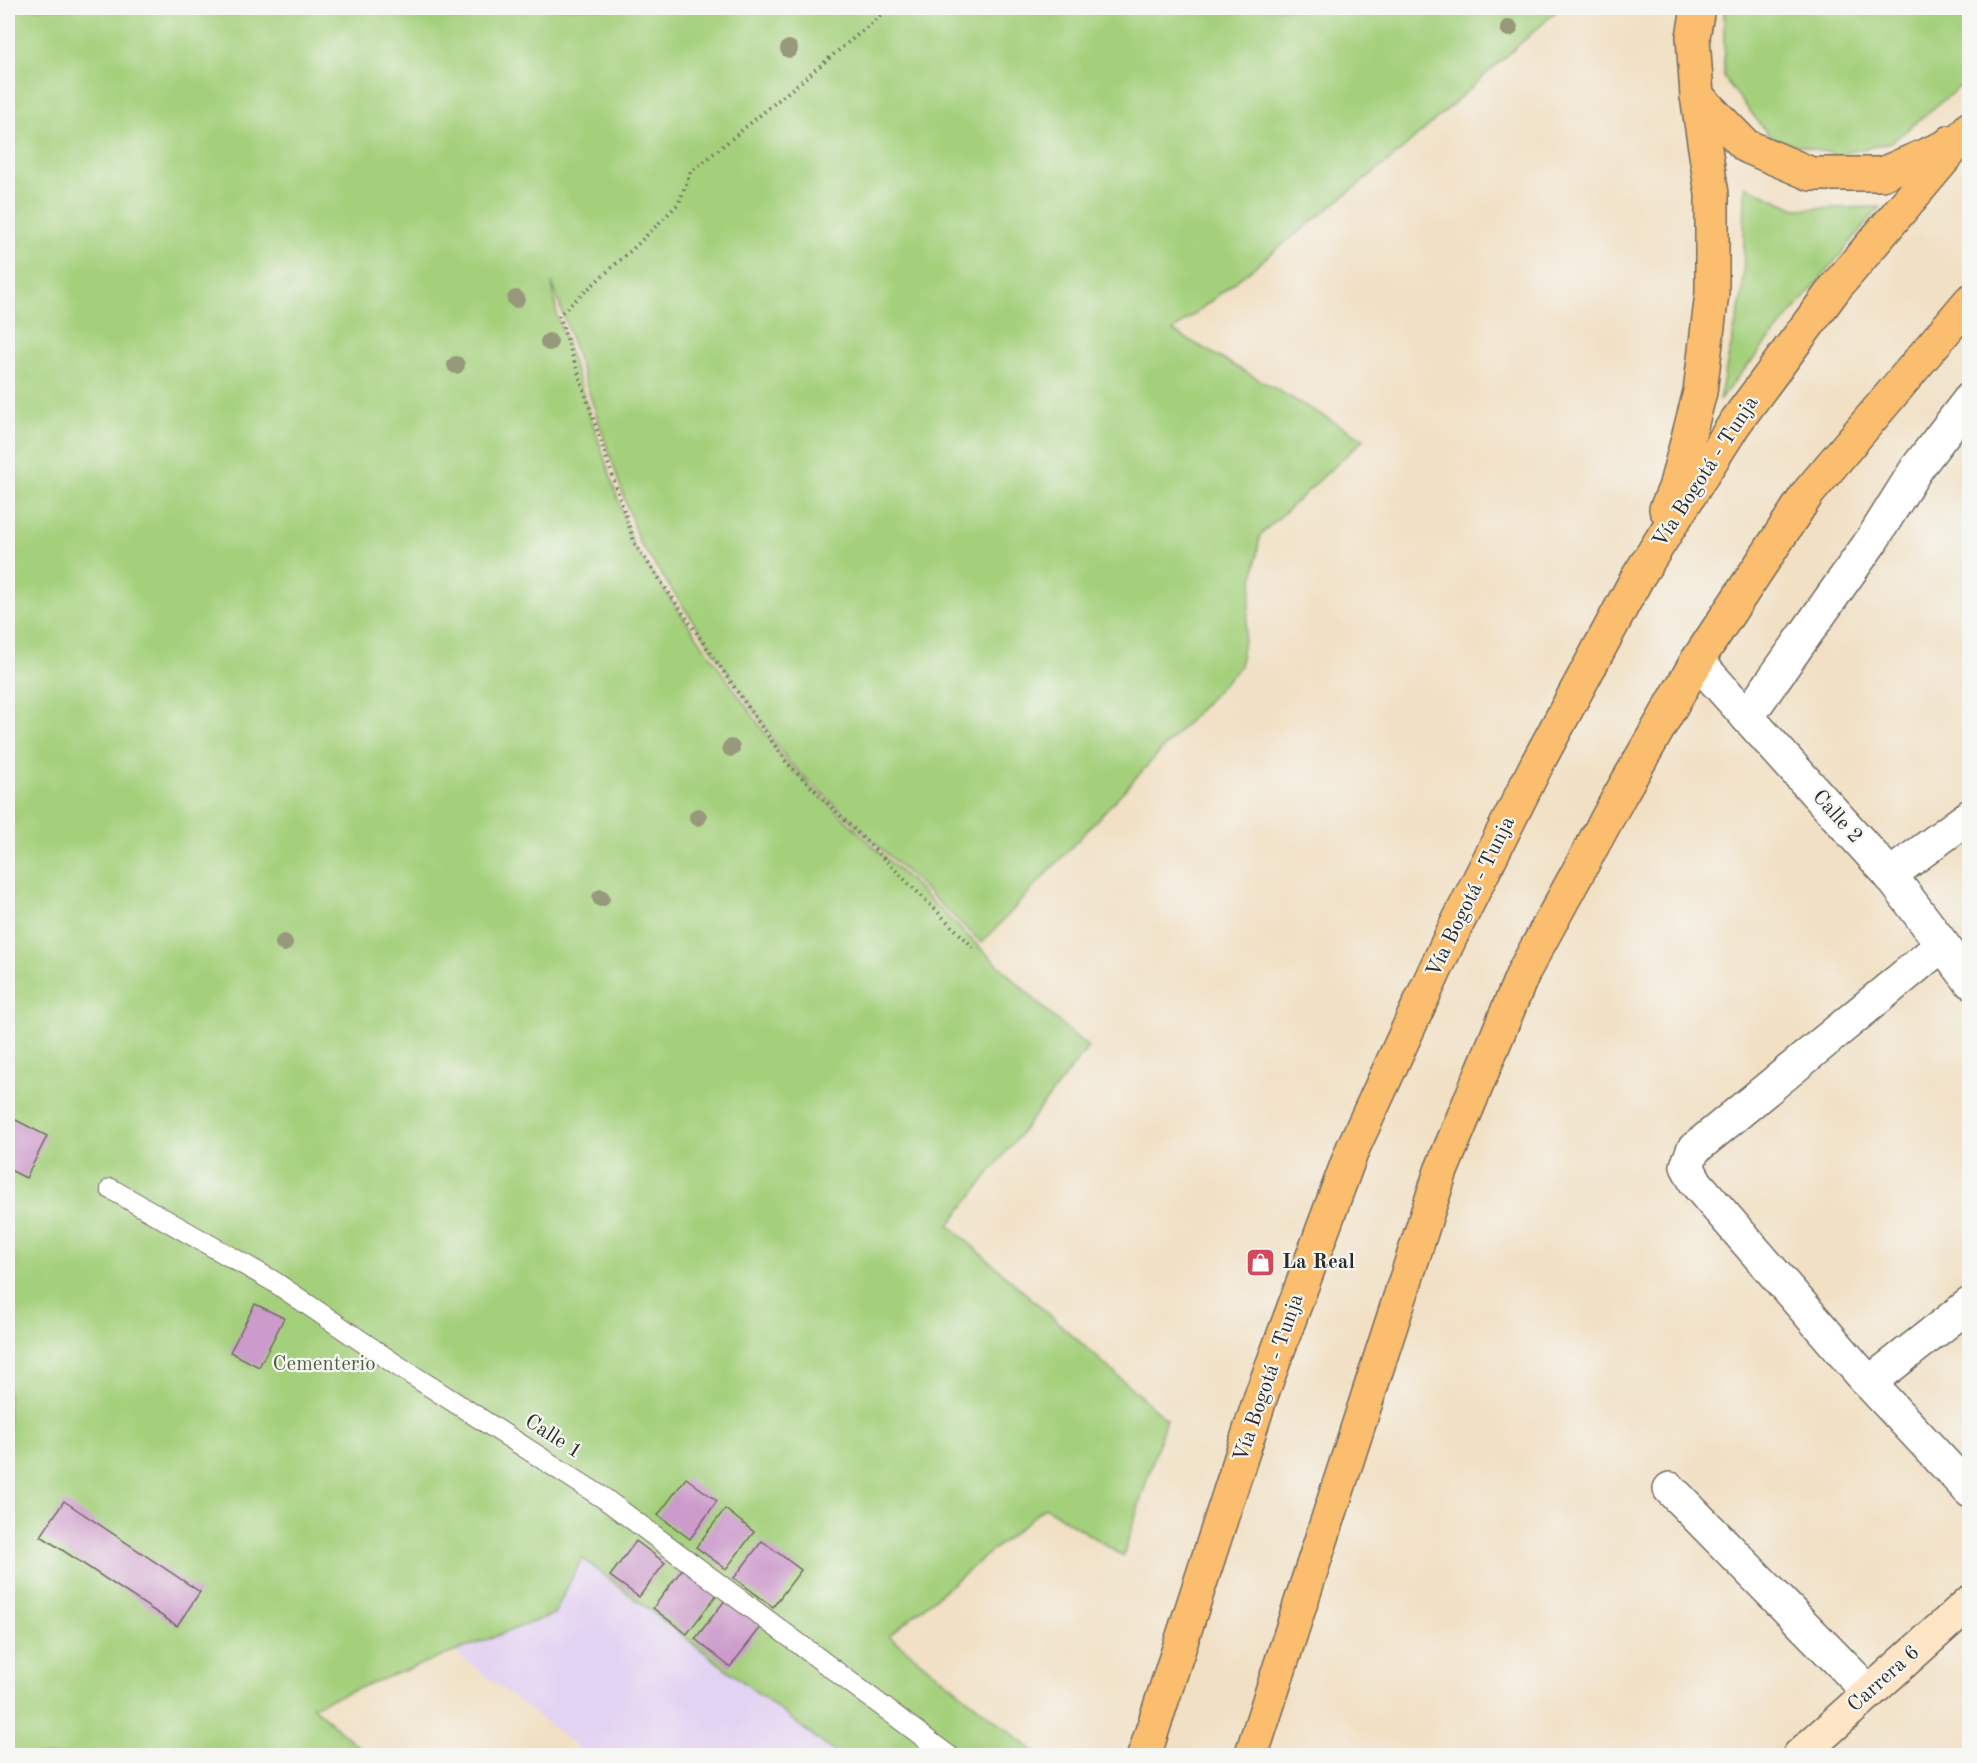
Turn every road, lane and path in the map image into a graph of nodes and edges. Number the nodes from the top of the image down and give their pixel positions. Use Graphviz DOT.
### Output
graph roads {
  1 [pos="890,8"];
  2 [pos="1698,8"];
  3 [pos="1697,96"];
  4 [pos="1970,123"];
  5 [pos="1970,128"];
  6 [pos="1970,301"];
  7 [pos="1970,399"];
  8 [pos="1636,580"];
  9 [pos="1697,661"];
  10 [pos="1747,717"];
  11 [pos="1970,816"];
  12 [pos="1890,875"];
  13 [pos="1942,945"];
  14 [pos="973,947"];
  15 [pos="1970,981"];
  16 [pos="111,1190"];
  17 [pos="1970,1304"];
  18 [pos="1869,1383"];
  19 [pos="1670,1489"];
  20 [pos="1970,1491"];
  21 [pos="1970,1602"];
  22 [pos="1869,1692"];
  23 [pos="949,1755"];
  24 [pos="1144,1755"];
  25 [pos="1251,1755"];
  26 [pos="1799,1755"];
  1 -- 14 [label="path"];
  2 -- 3 [label="highway"];
  3 -- 4 [label="highway"];
  3 -- 8 [label="highway"];
  5 -- 8 [label="highway, Vía Bogotá - Tunja"];
  6 -- 9 [label="highway"];
  7 -- 10 [label="street"];
  8 -- 24 [label="highway, Vía Bogotá - Tunja"];
  9 -- 10 [label="street, Calle 2"];
  9 -- 25 [label="highway"];
  10 -- 12 [label="street, Calle 2"];
  11 -- 12 [label="street"];
  12 -- 13 [label="street, Calle 2"];
  13 -- 15 [label="street, Calle 2"];
  13 -- 18 [label="street"];
  16 -- 23 [label="lane, Calle 1"];
  17 -- 18 [label="street"];
  18 -- 20 [label="street"];
  19 -- 22 [label="street"];
  21 -- 22 [label="street, Carrera 6"];
  22 -- 26 [label="street, Carrera 6"];
}
